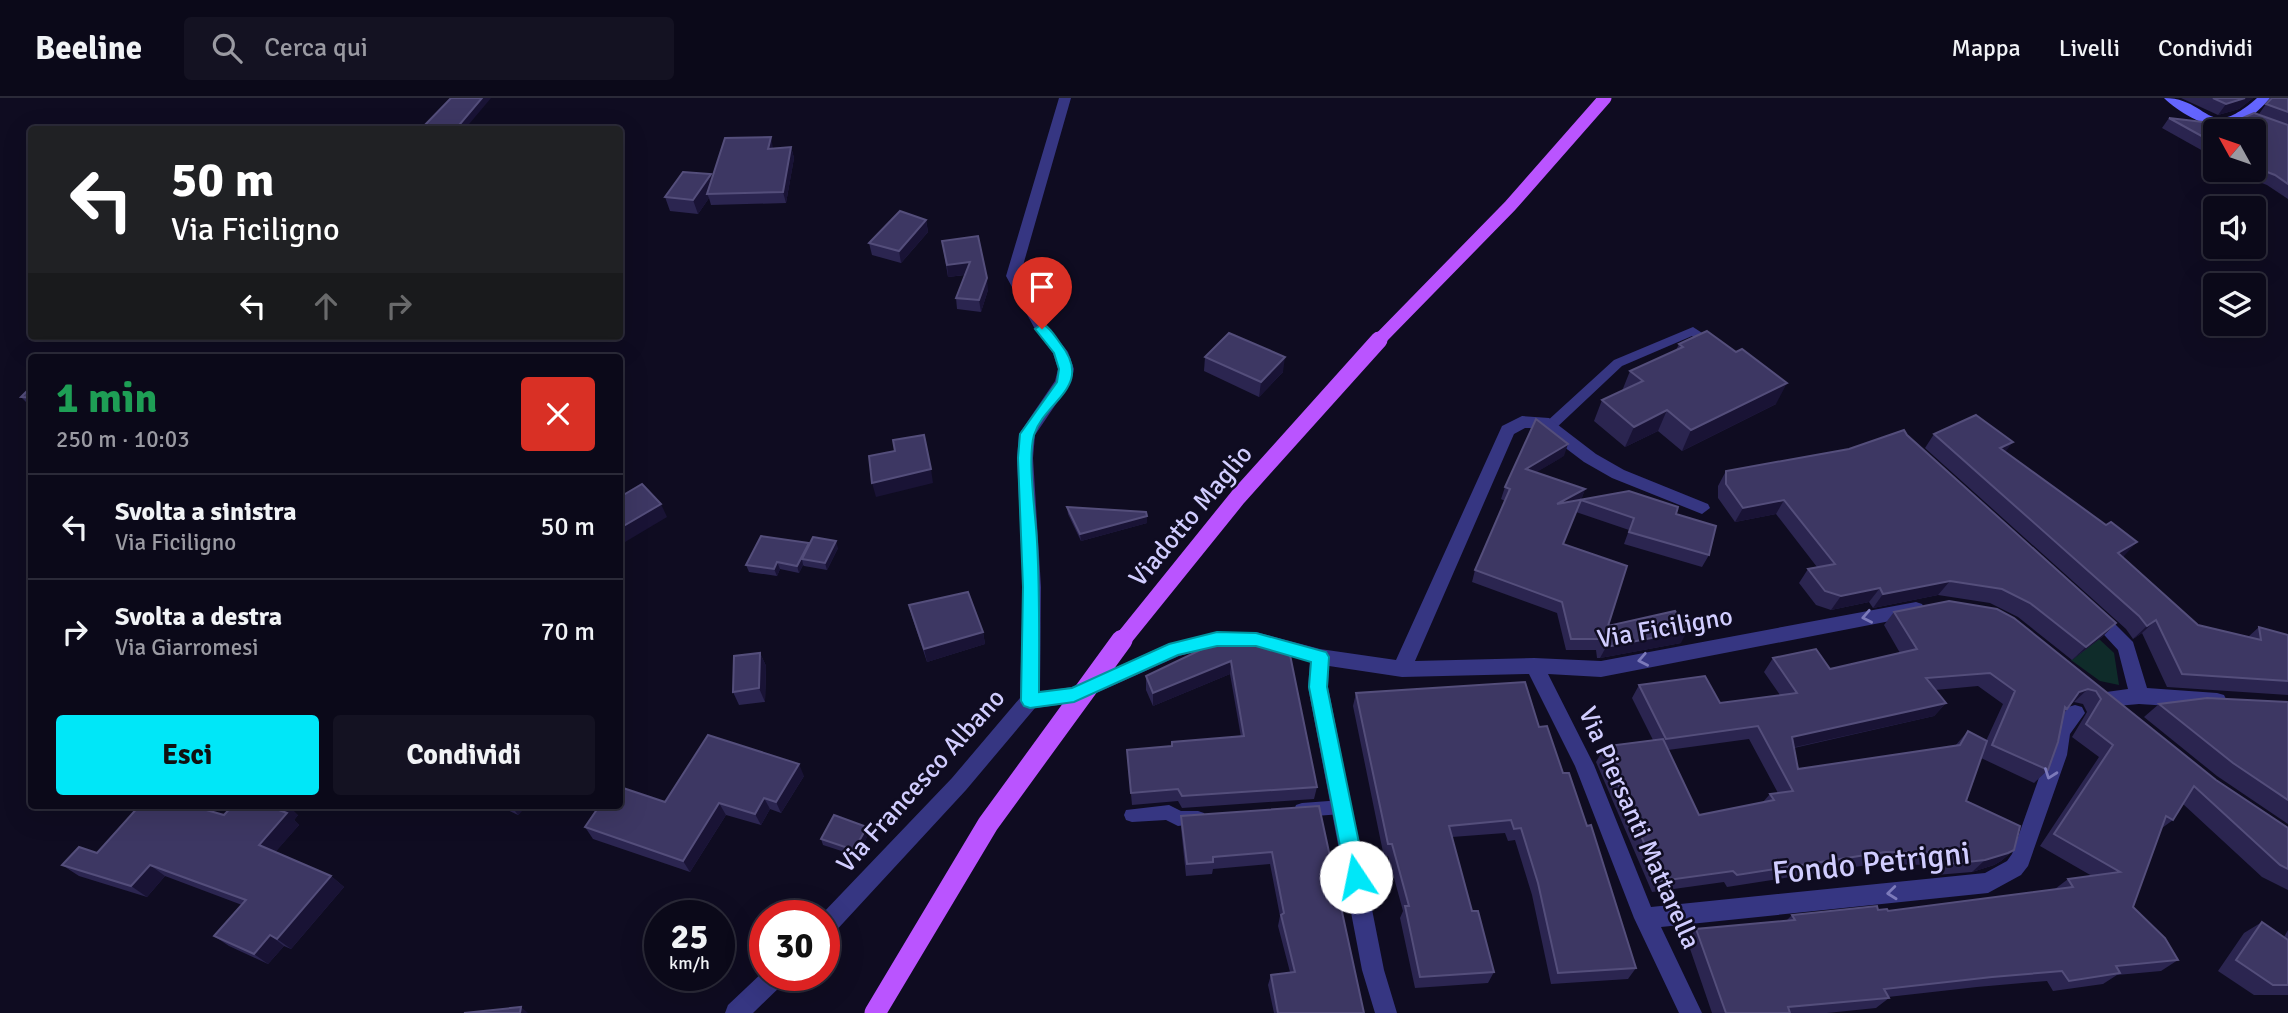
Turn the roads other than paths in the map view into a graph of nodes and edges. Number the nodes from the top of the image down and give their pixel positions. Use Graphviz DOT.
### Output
graph roads {
  1 [pos="1065,98"];
  2 [pos="1605,98"];
  3 [pos="2170,98"];
  4 [pos="2264,98"];
  5 [pos="1727,355"];
  6 [pos="1550,426"];
  7 [pos="1702,508"];
  8 [pos="2076,597"];
  9 [pos="1934,606"];
  10 [pos="1320,657"];
  11 [pos="1534,666"];
  12 [pos="1402,668"];
  13 [pos="2139,696"];
  14 [pos="2090,697"];
  15 [pos="1030,701"];
  16 [pos="2234,702"];
  17 [pos="2126,716"];
  18 [pos="1342,807"];
  19 [pos="1287,811"];
  20 [pos="1132,815"];
  21 [pos="1219,816"];
  22 [pos="840,911"];
  23 [pos="1645,918"];
  24 [pos="759,991"];
  25 [pos="736,1013"];
  26 [pos="875,1013"];
  27 [pos="1386,1013"];
  28 [pos="1691,1013"];
  1 -- 15 [label="street"];
  2 -- 26 [label="main road, Viadotto Maglio, bridge"];
  3 -- 4 [label="main road"];
  5 -- 6 [label="lane"];
  6 -- 7 [label="street"];
  6 -- 12 [label="street"];
  8 -- 13 [label="street"];
  9 -- 11 [label="street, Via Ficiligno, one-way"];
  10 -- 12 [label="street, Via Ficiligno"];
  10 -- 15 [label="street, Via Ficiligno"];
  10 -- 18 [label="street"];
  11 -- 12 [label="street, Via Ficiligno"];
  11 -- 23 [label="street, Via Piersanti Mattarella"];
  13 -- 14 [label="street"];
  13 -- 16 [label="street"];
  14 -- 17 [label="street"];
  14 -- 23 [label="street, Fondo Petrigni, one-way"];
  15 -- 22 [label="street, Via Francesco Albano"];
  18 -- 19 [label="lane"];
  18 -- 27 [label="street"];
  20 -- 21 [label="lane"];
  23 -- 28 [label="street, Via Piersanti Mattarella"];
  24 -- 25 [label="street"];
}
